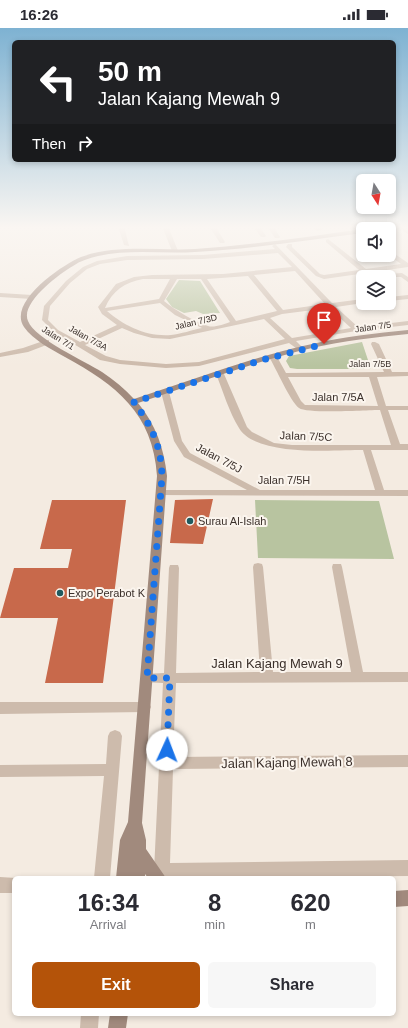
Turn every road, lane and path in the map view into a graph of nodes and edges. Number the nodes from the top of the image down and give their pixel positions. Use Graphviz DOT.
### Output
graph roads {
  1 [pos="59,273"];
  2 [pos="79,273"];
  3 [pos="262,273"];
  4 [pos="298,273"];
  5 [pos="318,273"];
  6 [pos="250,274"];
  7 [pos="356,275"];
  8 [pos="396,275"];
  9 [pos="356,276"];
  10 [pos="202,277"];
  11 [pos="174,278"];
  12 [pos="408,280"];
  13 [pos="309,283"];
  14 [pos="0,295"];
  15 [pos="32,297"];
  16 [pos="408,297"];
  17 [pos="396,298"];
  18 [pos="161,301"];
  19 [pos="356,302"];
  20 [pos="329,304"];
  21 [pos="102,310"];
  22 [pos="281,312"];
  23 [pos="264,317"];
  24 [pos="234,323"];
  25 [pos="408,323"];
  26 [pos="122,325"];
  27 [pos="209,329"];
  28 [pos="356,329"];
  29 [pos="408,332"];
  30 [pos="290,340"];
  31 [pos="46,342"];
  32 [pos="80,344"];
  33 [pos="375,344"];
  34 [pos="300,349"];
  35 [pos="0,355"];
  36 [pos="274,357"];
  37 [pos="372,374"];
  38 [pos="389,374"];
  39 [pos="408,374"];
  40 [pos="284,375"];
  41 [pos="222,377"];
  42 [pos="164,392"];
  43 [pos="134,402"];
  44 [pos="383,408"];
  45 [pos="408,408"];
  46 [pos="366,447"];
  47 [pos="396,447"];
  48 [pos="408,447"];
  49 [pos="257,492"];
  50 [pos="380,492"];
  51 [pos="161,493"];
  52 [pos="408,493"];
  53 [pos="258,567"];
  54 [pos="337,567"];
  55 [pos="174,568"];
  56 [pos="408,677"];
  57 [pos="147,678"];
  58 [pos="170,678"];
  59 [pos="267,678"];
  60 [pos="358,678"];
  61 [pos="145,707"];
  62 [pos="0,708"];
  63 [pos="115,736"];
  64 [pos="408,761"];
  65 [pos="166,763"];
  66 [pos="112,770"];
  67 [pos="0,771"];
  68 [pos="135,823"];
  69 [pos="139,851"];
  70 [pos="408,868"];
  71 [pos="160,874"];
  72 [pos="102,876"];
  73 [pos="124,876"];
  74 [pos="137,876"];
  75 [pos="0,885"];
  76 [pos="12,885"];
  77 [pos="408,898"];
  78 [pos="396,899"];
  79 [pos="90,1016"];
  80 [pos="89,1028"];
  1 -- 15 [label="street, Jalan 7/1"];
  2 -- 32 [label="street, Jalan 7/3A"];
  3 -- 6 [label="street"];
  4 -- 13 [label="street"];
  5 -- 7 [label="street"];
  6 -- 10 [label="street"];
  6 -- 22 [label="street"];
  8 -- 12 [label="street"];
  9 -- 13 [label="street"];
  10 -- 11 [label="street"];
  10 -- 24 [label="street"];
  11 -- 18 [label="street"];
  11 -- 21 [label="street"];
  13 -- 20 [label="street"];
  14 -- 15 [label="street"];
  15 -- 31 [label="street, Jalan 7/1"];
  16 -- 17 [label="street"];
  18 -- 21 [label="street"];
  18 -- 27 [label="street"];
  19 -- 20 [label="street, Jalan 7/3D"];
  20 -- 22 [label="street, Jalan 7/3D"];
  20 -- 28 [label="street"];
  21 -- 26 [label="street, Jalan 7/3D"];
  22 -- 23 [label="street, Jalan 7/3D"];
  23 -- 24 [label="street, Jalan 7/3D"];
  23 -- 30 [label="street"];
  24 -- 27 [label="street, Jalan 7/3D"];
  25 -- 28 [label="street, Jalan 7/3A"];
  26 -- 27 [label="street, Jalan 7/3D"];
  26 -- 32 [label="street"];
  28 -- 30 [label="street, Jalan 7/3A"];
  29 -- 34 [label="street, Jalan 7/5"];
  30 -- 32 [label="street, Jalan 7/3A"];
  30 -- 34 [label="street"];
  31 -- 35 [label="street"];
  31 -- 43 [label="street, Jalan 7/1"];
  33 -- 38 [label="street"];
  34 -- 36 [label="street, Jalan 7/5"];
  36 -- 40 [label="street, Jalan 7/5A"];
  36 -- 41 [label="street, Jalan 7/5"];
  37 -- 38 [label="street, Jalan 7/5B"];
  37 -- 40 [label="street, Jalan 7/5B"];
  37 -- 44 [label="street"];
  38 -- 39 [label="street, Jalan 7/5B"];
  40 -- 44 [label="street, Jalan 7/5A"];
  41 -- 42 [label="street, Jalan 7/5"];
  41 -- 46 [label="street, Jalan 7/5C"];
  42 -- 43 [label="street, Jalan 7/5"];
  42 -- 49 [label="street, Jalan 7/5J"];
  43 -- 51 [label="street, Jalan 7/1"];
  44 -- 45 [label="street, Jalan 7/5A"];
  44 -- 47 [label="street"];
  46 -- 47 [label="street, Jalan 7/5C"];
  46 -- 50 [label="street"];
  47 -- 48 [label="street, Jalan 7/5C"];
  49 -- 50 [label="street, Jalan 7/5H"];
  49 -- 51 [label="street, Jalan 7/5H"];
  50 -- 52 [label="street, Jalan 7/5H"];
  51 -- 57 [label="street, Jalan 7/1"];
  53 -- 59 [label="street"];
  54 -- 60 [label="street"];
  55 -- 58 [label="street"];
  56 -- 60 [label="street, Jalan Kajang Mewah 9"];
  57 -- 58 [label="street, Jalan Kajang Mewah 9"];
  57 -- 61 [label="street, Jalan 7/1"];
  58 -- 59 [label="street, Jalan Kajang Mewah 9"];
  58 -- 65 [label="street"];
  59 -- 60 [label="street, Jalan Kajang Mewah 9"];
  61 -- 62 [label="street"];
  61 -- 68 [label="street, Jalan 7/1"];
  63 -- 66 [label="street"];
  64 -- 65 [label="street, Jalan Kajang Mewah 8"];
  65 -- 71 [label="street"];
  66 -- 67 [label="street"];
  66 -- 72 [label="street"];
  68 -- 69 [label="street"];
  68 -- 73 [label="street"];
  69 -- 71 [label="street"];
  69 -- 74 [label="street"];
  70 -- 71 [label="street"];
  75 -- 76 [label="street"];
  77 -- 78 [label="street"];
  79 -- 80 [label="street"];
}
